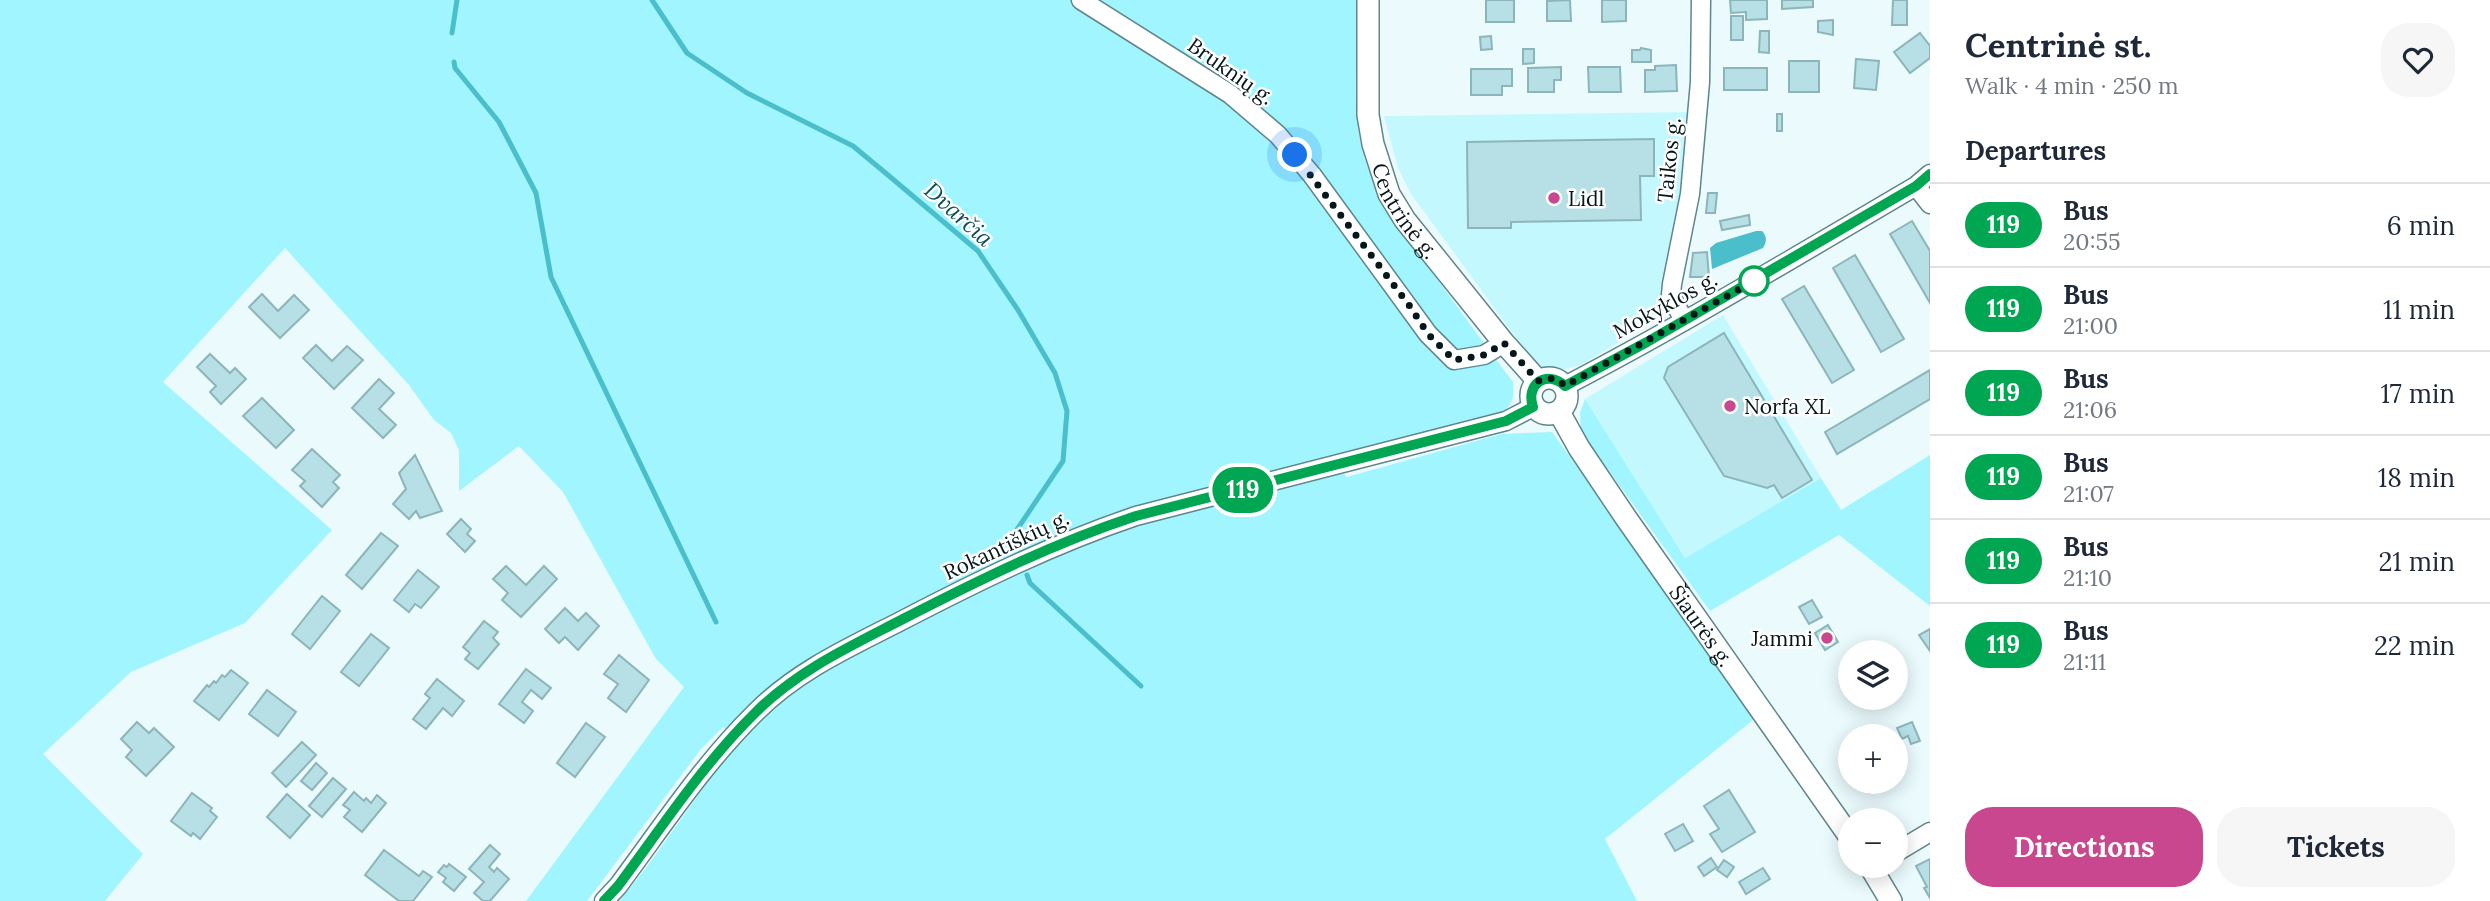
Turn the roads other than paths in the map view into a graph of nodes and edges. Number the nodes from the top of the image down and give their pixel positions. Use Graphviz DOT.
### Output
graph roads {
  1 [pos="1081,0"];
  2 [pos="1368,0"];
  3 [pos="1701,0"];
  4 [pos="1930,174"];
  5 [pos="1916,186"];
  6 [pos="1930,204"];
  7 [pos="1684,321"];
  8 [pos="1504,343"];
  9 [pos="1538,381"];
  10 [pos="1565,386"];
  11 [pos="1533,407"];
  12 [pos="1559,412"];
  13 [pos="1838,820"];
  14 [pos="1930,832"];
  15 [pos="1908,845"];
  16 [pos="1877,878"];
  17 [pos="604,901"];
  18 [pos="1891,901"];
  1 -- 8 [label="street, Bruknių g."];
  2 -- 8 [label="main road, Centrinė g."];
  3 -- 7 [label="street, Taikos g."];
  4 -- 5 [label="street, Mokyklos g."];
  5 -- 6 [label="street"];
  5 -- 7 [label="street, Mokyklos g."];
  7 -- 10 [label="street, Mokyklos g."];
  8 -- 9 [label="main road, Centrinė g."];
  9 -- 10 [label="main road"];
  9 -- 11 [label="main road"];
  10 -- 12 [label="main road"];
  11 -- 12 [label="main road"];
  11 -- 17 [label="street, Rokantiškių g."];
  12 -- 13 [label="main road, Šiaurės g."];
  14 -- 15 [label="street"];
  16 -- 18 [label="main road"];
}
